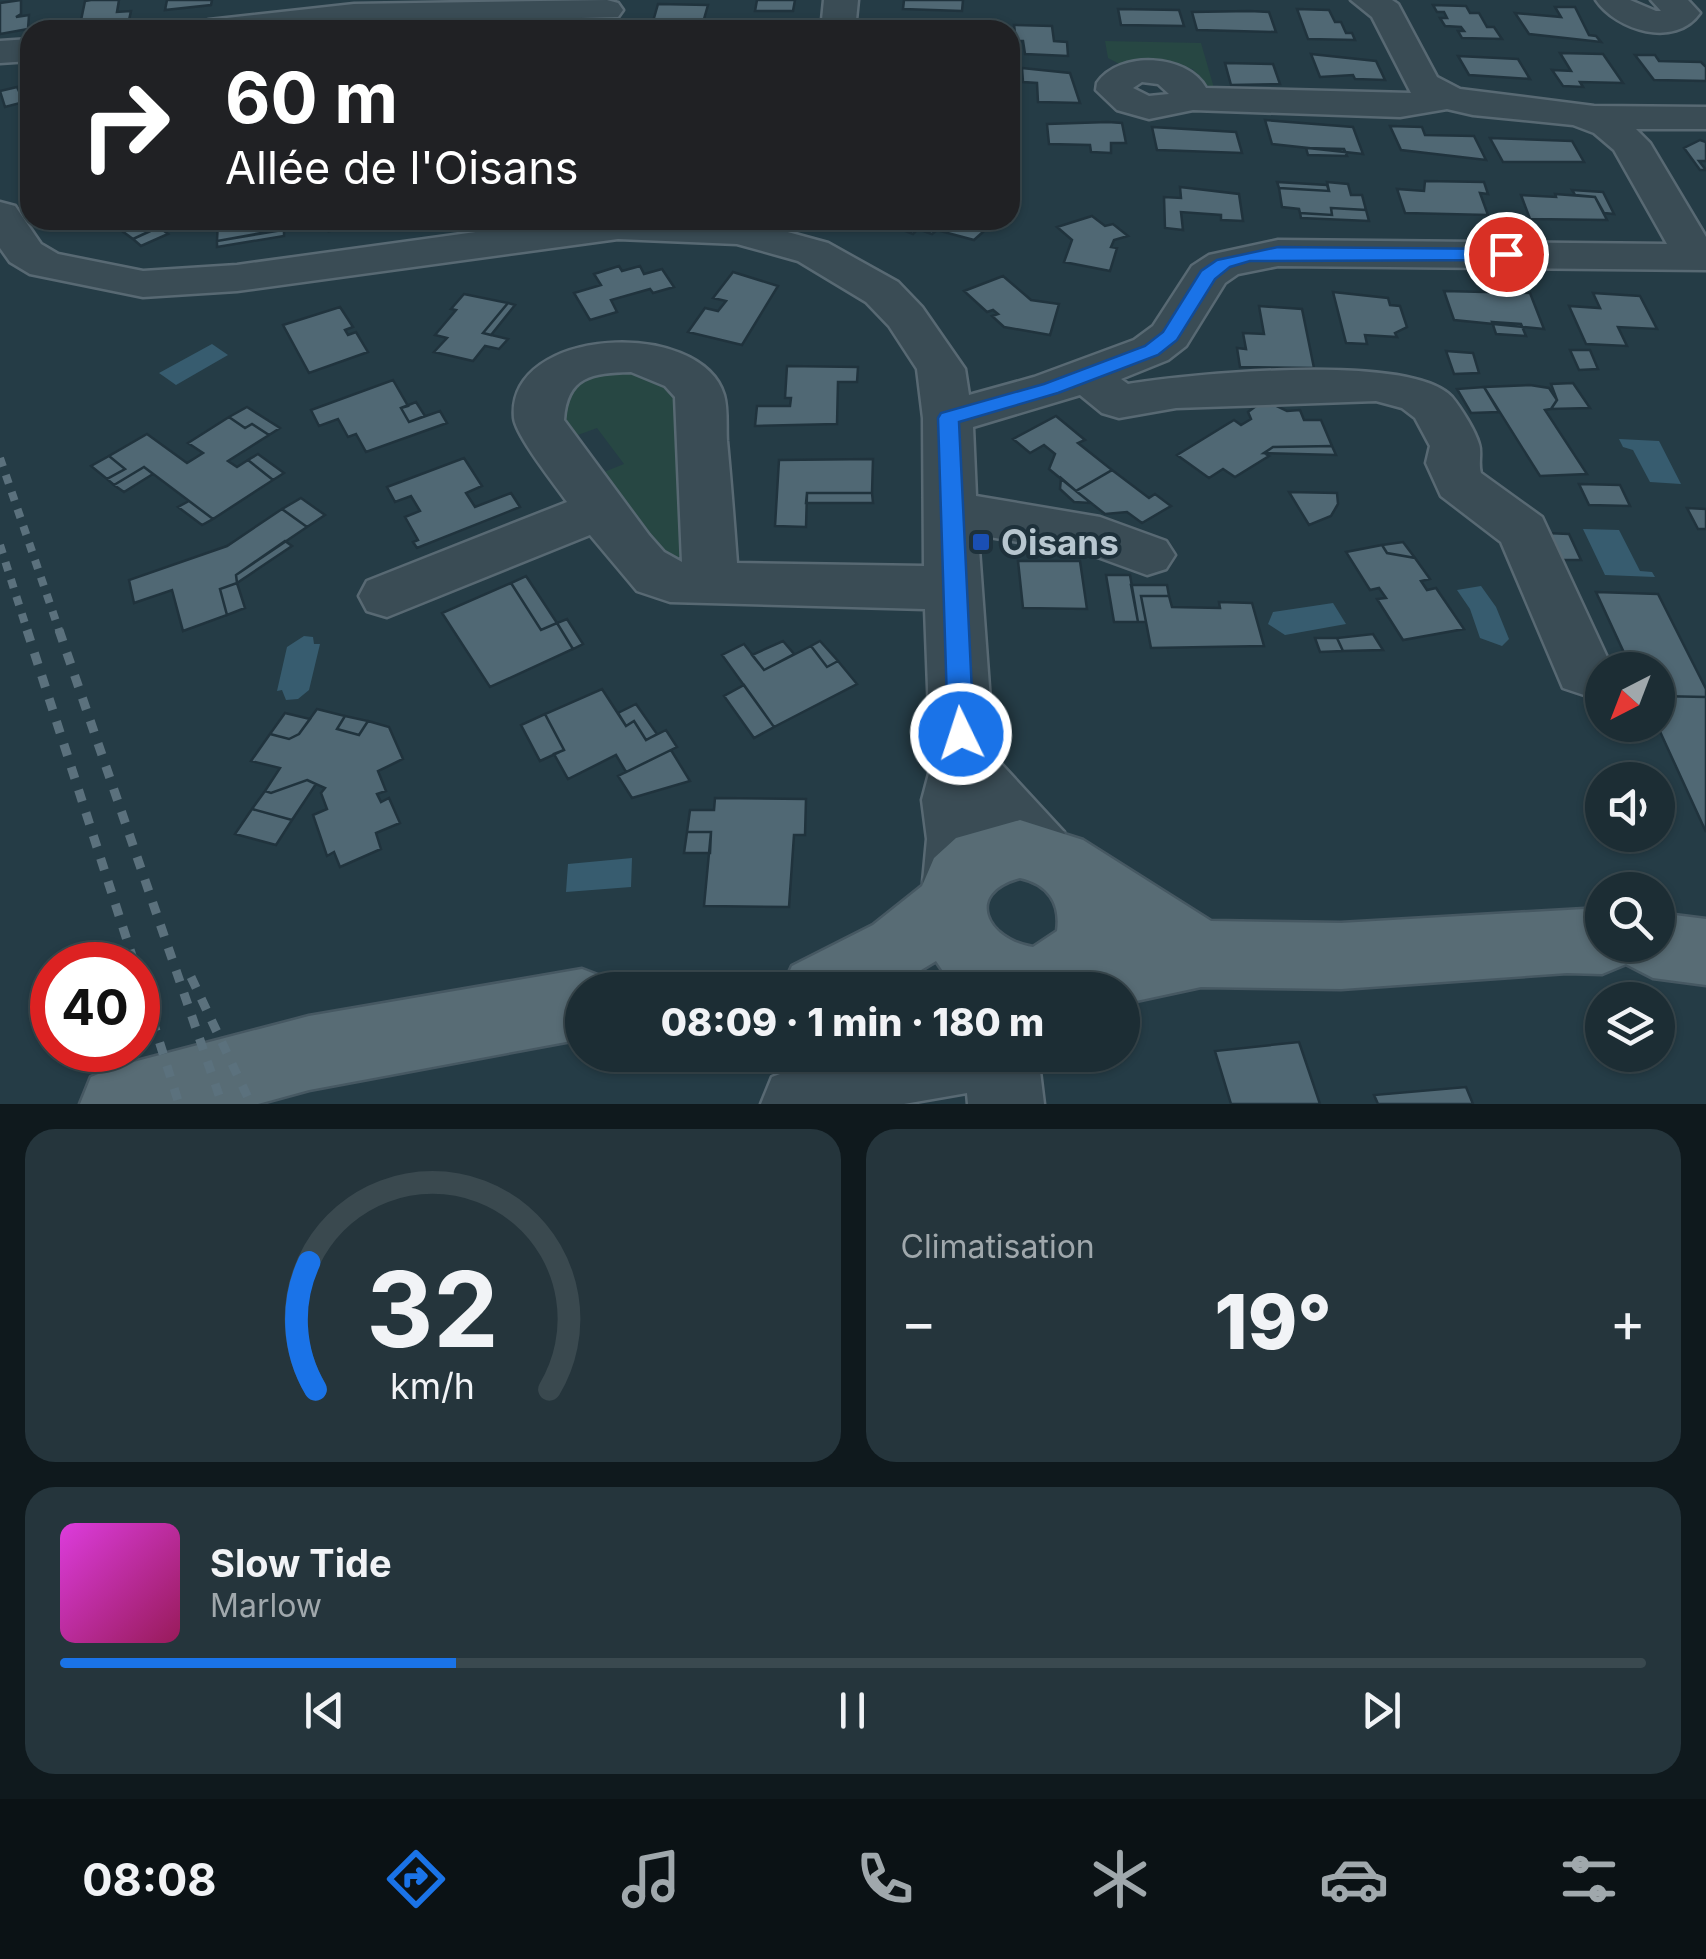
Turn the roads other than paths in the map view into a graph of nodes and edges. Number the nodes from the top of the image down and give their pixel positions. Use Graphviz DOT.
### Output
graph roads {
  1 [pos="1368,0"];
  2 [pos="1668,0"];
  3 [pos="606,13"];
  4 [pos="1627,19"];
  5 [pos="300,20"];
  6 [pos="1446,98"];
  7 [pos="1187,100"];
  8 [pos="1598,118"];
  9 [pos="1706,118"];
  10 [pos="0,215"];
  11 [pos="524,230"];
  12 [pos="530,230"];
  13 [pos="729,230"];
  14 [pos="0,253"];
  15 [pos="1701,256"];
  16 [pos="1085,374"];
  17 [pos="944,394"];
  18 [pos="602,509"];
  19 [pos="950,511"];
  20 [pos="1147,555"];
  21 [pos="711,584"];
  22 [pos="952,588"];
  23 [pos="387,596"];
  24 [pos="1584,670"];
  25 [pos="963,766"];
  26 [pos="1055,861"];
  27 [pos="954,893"];
  28 [pos="1585,942"];
  29 [pos="1675,948"];
  30 [pos="1706,952"];
  31 [pos="1201,954"];
  32 [pos="852,972"];
  33 [pos="996,972"];
  34 [pos="1042,972"];
  35 [pos="1110,972"];
  36 [pos="565,1007"];
  37 [pos="891,1072"];
  38 [pos="1003,1072"];
  39 [pos="118,1104"];
  40 [pos="799,1104"];
  41 [pos="1006,1104"];
  1 -- 6 [label="street"];
  2 -- 4 [label="street"];
  3 -- 5 [label="street"];
  6 -- 7 [label="street"];
  6 -- 8 [label="street"];
  8 -- 9 [label="street"];
  8 -- 15 [label="street"];
  10 -- 11 [label="street"];
  12 -- 14 [label="street"];
  13 -- 17 [label="street"];
  15 -- 16 [label="street"];
  16 -- 17 [label="street"];
  16 -- 24 [label="street"];
  17 -- 19 [label="street"];
  18 -- 21 [label="street"];
  18 -- 21 [label="street"];
  18 -- 23 [label="street"];
  19 -- 20 [label="street"];
  19 -- 22 [label="street"];
  21 -- 22 [label="street"];
  22 -- 25 [label="street"];
  25 -- 26 [label="street"];
  25 -- 27 [label="street"];
  26 -- 27 [label="main road"];
  26 -- 31 [label="main road"];
  26 -- 34 [label="main road"];
  27 -- 32 [label="main road"];
  27 -- 33 [label="main road"];
  28 -- 31 [label="main road"];
  29 -- 30 [label="main road"];
  31 -- 35 [label="main road"];
  36 -- 39 [label="main road"];
  37 -- 40 [label="street"];
  38 -- 41 [label="street"];
}
